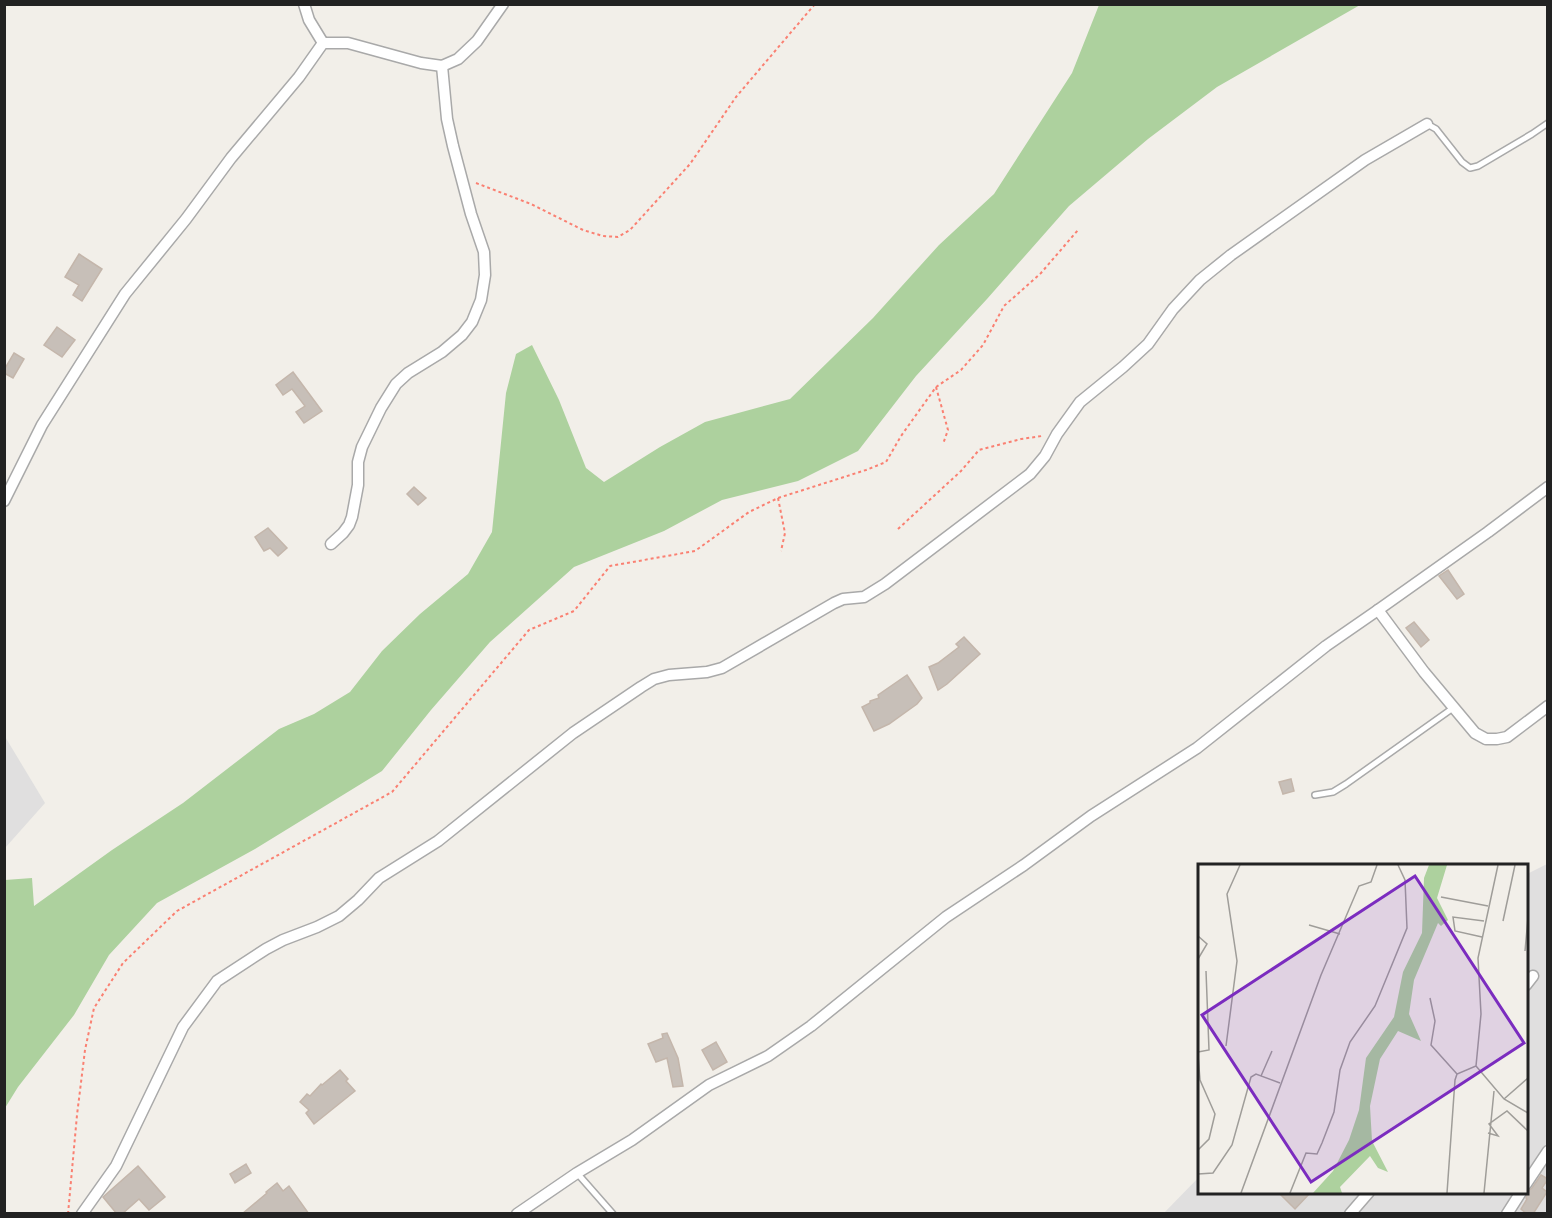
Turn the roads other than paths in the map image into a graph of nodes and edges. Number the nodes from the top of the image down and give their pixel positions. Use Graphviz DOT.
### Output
graph roads {
  1 [pos="304,4"];
  2 [pos="503,4"];
  3 [pos="323,43"];
  4 [pos="442,66"];
  5 [pos="1548,123"];
  6 [pos="1427,124"];
  7 [pos="1548,487"];
  8 [pos="4,501"];
  9 [pos="331,544"];
  10 [pos="1378,610"];
  11 [pos="1548,706"];
  12 [pos="1453,708"];
  13 [pos="1314,795"];
  14 [pos="1548,1151"];
  15 [pos="577,1173"];
  16 [pos="1528,1182"];
  17 [pos="1368,1194"];
  18 [pos="1520,1194"];
  19 [pos="82,1214"];
  20 [pos="517,1214"];
  21 [pos="613,1214"];
  22 [pos="1350,1214"];
  23 [pos="1508,1214"];
  1 -- 3 [label="street"];
  2 -- 4 [label="street"];
  3 -- 4 [label="street"];
  3 -- 8 [label="street"];
  4 -- 9 [label="street"];
  5 -- 6 [label="lane"];
  6 -- 19 [label="street"];
  7 -- 10 [label="street"];
  10 -- 12 [label="street"];
  10 -- 15 [label="street"];
  11 -- 12 [label="street"];
  12 -- 13 [label="lane"];
  14 -- 16 [label="street"];
  15 -- 20 [label="street"];
  15 -- 21 [label="lane"];
  17 -- 22 [label="street"];
  18 -- 23 [label="street"];
}
